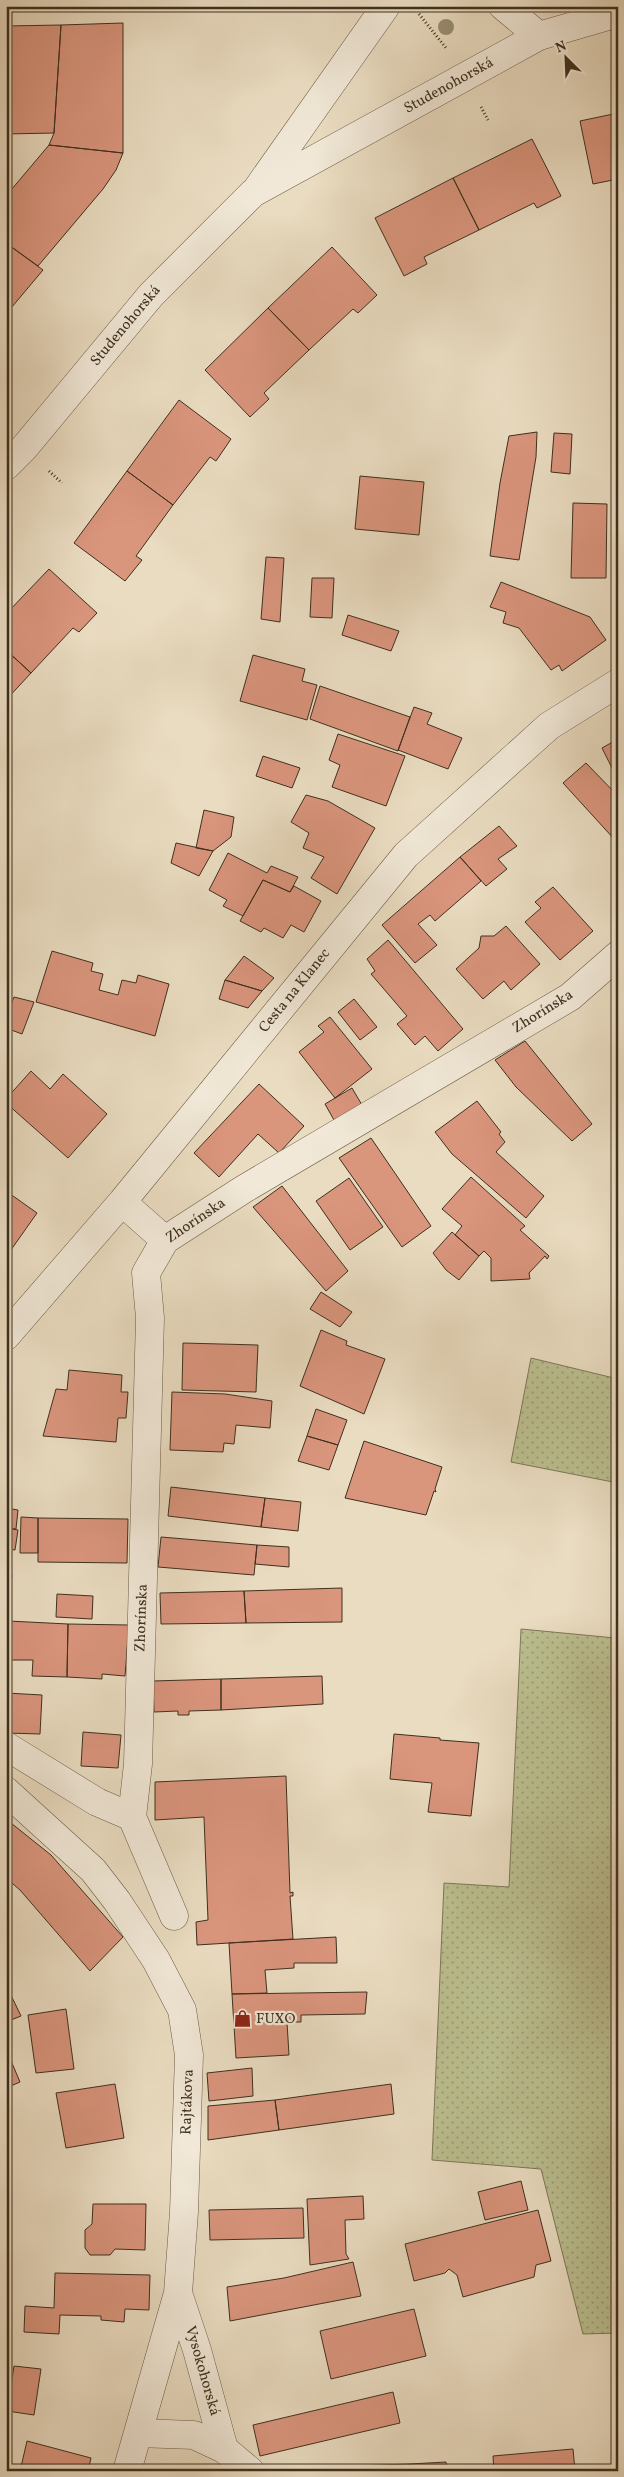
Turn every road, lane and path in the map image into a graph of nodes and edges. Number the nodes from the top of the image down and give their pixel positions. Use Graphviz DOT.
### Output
graph roads {
  1 [pos="386,6"];
  2 [pos="503,6"];
  3 [pos="618,13"];
  4 [pos="539,36"];
  5 [pos="253,193"];
  6 [pos="6,466"];
  7 [pos="618,683"];
  8 [pos="618,955"];
  9 [pos="122,1202"];
  10 [pos="165,1240"];
  11 [pos="6,1336"];
  12 [pos="6,1746"];
  13 [pos="6,1791"];
  14 [pos="132,1817"];
  15 [pos="174,1916"];
  16 [pos="178,2293"];
  17 [pos="138,2433"];
  18 [pos="224,2449"];
  19 [pos="127,2471"];
  20 [pos="250,2471"];
  1 -- 5 [label="street, Studenohorská"];
  2 -- 4 [label="street"];
  3 -- 4 [label="street, Studenohorská"];
  4 -- 5 [label="street, Studenohorská"];
  5 -- 6 [label="street, Studenohorská"];
  7 -- 9 [label="street, Cesta na Klanec"];
  8 -- 10 [label="street, Zhorínska"];
  9 -- 10 [label="street"];
  9 -- 11 [label="street, Cesta na Klanec"];
  10 -- 14 [label="street, Zhorínska"];
  12 -- 14 [label="street"];
  13 -- 16 [label="street, Rajtákova"];
  14 -- 15 [label="street"];
  16 -- 17 [label="street, Rajtákova"];
  16 -- 18 [label="street, Vysokohorská"];
  17 -- 18 [label="street, Vysokohorská"];
  17 -- 19 [label="street, Rajtákova"];
  18 -- 20 [label="street, Vysokohorská"];
}
